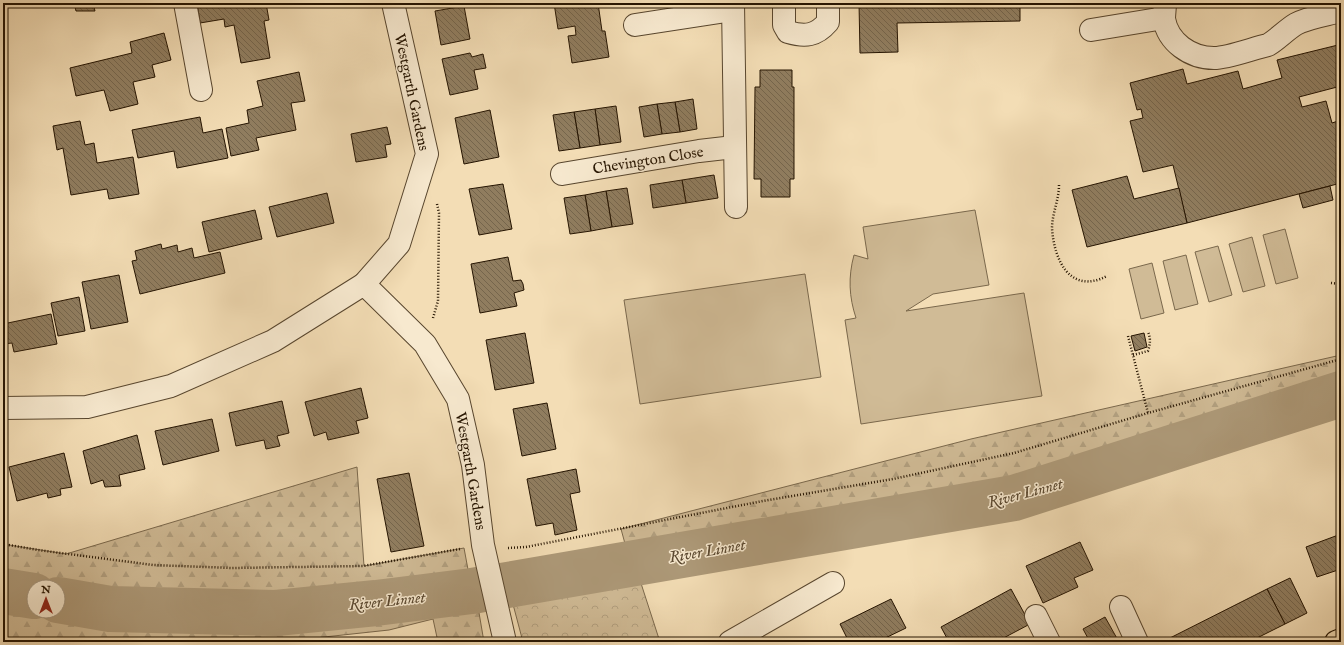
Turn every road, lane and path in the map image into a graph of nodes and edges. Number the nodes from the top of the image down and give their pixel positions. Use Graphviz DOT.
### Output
graph roads {
  1 [pos="185,3"];
  2 [pos="393,3"];
  3 [pos="784,3"];
  4 [pos="828,3"];
  5 [pos="733,6"];
  6 [pos="1165,11"];
  7 [pos="1341,11"];
  8 [pos="635,25"];
  9 [pos="1091,30"];
  10 [pos="202,90"];
  11 [pos="734,147"];
  12 [pos="562,174"];
  13 [pos="1059,185"];
  14 [pos="436,198"];
  15 [pos="736,207"];
  16 [pos="1107,276"];
  17 [pos="1331,283"];
  18 [pos="364,284"];
  19 [pos="1341,284"];
  20 [pos="1148,332"];
  21 [pos="1128,336"];
  22 [pos="425,344"];
  23 [pos="1133,356"];
  24 [pos="1341,359"];
  25 [pos="3,408"];
  26 [pos="1148,413"];
  27 [pos="3,544"];
  28 [pos="483,545"];
  29 [pos="833,583"];
  30 [pos="1121,607"];
  31 [pos="1036,616"];
  32 [pos="1341,640"];
  33 [pos="505,642"];
  34 [pos="730,642"];
  35 [pos="1048,642"];
  36 [pos="1137,642"];
  37 [pos="1336,642"];
  1 -- 10 [label="street"];
  2 -- 18 [label="street, Westgarth Gardens"];
  3 -- 4 [label="street"];
  5 -- 8 [label="street"];
  5 -- 11 [label="street"];
  6 -- 7 [label="street"];
  6 -- 9 [label="street"];
  11 -- 12 [label="street, Chevington Close"];
  11 -- 15 [label="street"];
  13 -- 16 [label="path"];
  14 -- 22 [label="path"];
  17 -- 19 [label="path"];
  18 -- 22 [label="street, Westgarth Gardens"];
  18 -- 25 [label="street, Westgarth Gardens"];
  20 -- 23 [label="path"];
  21 -- 23 [label="path"];
  22 -- 28 [label="street, Westgarth Gardens"];
  23 -- 26 [label="path"];
  24 -- 26 [label="path"];
  26 -- 28 [label="path"];
  27 -- 28 [label="path"];
  28 -- 33 [label="street, Westgarth Gardens"];
  29 -- 34 [label="street"];
  30 -- 36 [label="street"];
  31 -- 35 [label="street"];
  32 -- 37 [label="main road"];
}
